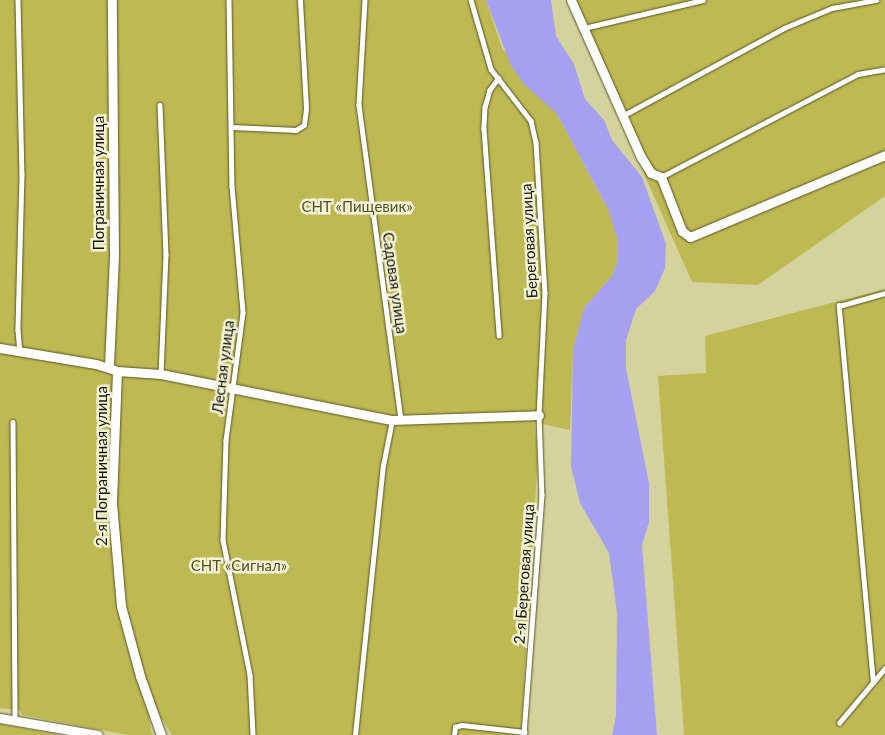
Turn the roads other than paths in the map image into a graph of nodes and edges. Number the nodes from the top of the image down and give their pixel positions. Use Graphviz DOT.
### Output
graph roads {
  1 [pos="18,0"];
  2 [pos="112,0"];
  3 [pos="229,0"];
  4 [pos="300,0"];
  5 [pos="366,0"];
  6 [pos="471,0"];
  7 [pos="572,0"];
  8 [pos="703,0"];
  9 [pos="876,0"];
  10 [pos="584,28"];
  11 [pos="885,69"];
  12 [pos="499,78"];
  13 [pos="160,105"];
  14 [pos="624,115"];
  15 [pos="232,127"];
  16 [pos="885,155"];
  17 [pos="661,177"];
  18 [pos="885,293"];
  19 [pos="499,335"];
  20 [pos="0,348"];
  21 [pos="20,352"];
  22 [pos="113,369"];
  23 [pos="161,374"];
  24 [pos="234,388"];
  25 [pos="539,414"];
  26 [pos="397,420"];
  27 [pos="13,422"];
  28 [pos="885,668"];
  29 [pos="873,683"];
  30 [pos="0,718"];
  31 [pos="15,721"];
  32 [pos="839,723"];
  33 [pos="524,734"];
  34 [pos="98,735"];
  35 [pos="161,735"];
  36 [pos="253,735"];
  37 [pos="355,735"];
  38 [pos="454,735"];
  1 -- 21 [label="lane"];
  2 -- 22 [label="street, Пограничная улица"];
  3 -- 15 [label="lane, Лесная улица"];
  4 -- 15 [label="lane"];
  5 -- 26 [label="lane, Садовая улица"];
  6 -- 12 [label="lane, Береговая улица"];
  7 -- 10 [label="street"];
  8 -- 10 [label="lane"];
  9 -- 14 [label="lane"];
  10 -- 14 [label="street"];
  11 -- 17 [label="lane"];
  12 -- 19 [label="lane"];
  12 -- 25 [label="lane, Береговая улица"];
  13 -- 23 [label="lane"];
  14 -- 17 [label="street"];
  15 -- 24 [label="lane, Лесная улица"];
  16 -- 17 [label="street"];
  18 -- 29 [label="lane"];
  20 -- 21 [label="street"];
  21 -- 22 [label="street"];
  22 -- 23 [label="street"];
  22 -- 35 [label="street, 2-я Пограничная улица"];
  23 -- 24 [label="street"];
  24 -- 26 [label="street"];
  24 -- 36 [label="lane, Лесная улица"];
  25 -- 26 [label="street"];
  25 -- 33 [label="lane, 2-я Береговая улица"];
  26 -- 37 [label="lane, Садовая улица"];
  27 -- 31 [label="lane"];
  28 -- 29 [label="lane"];
  29 -- 32 [label="lane"];
  30 -- 31 [label="street"];
  31 -- 34 [label="street"];
  33 -- 38 [label="lane"];
}
